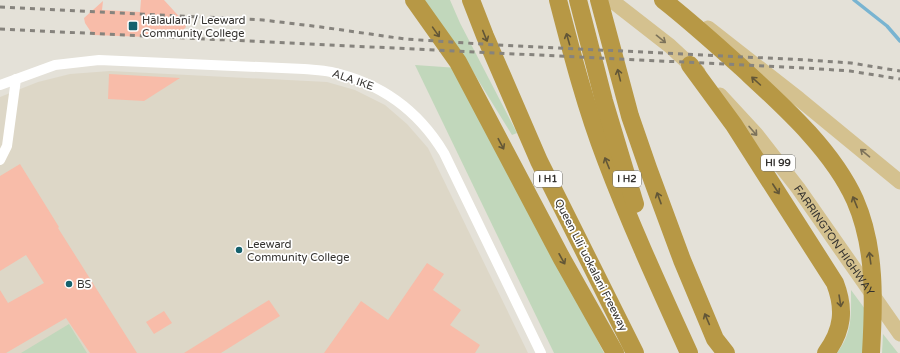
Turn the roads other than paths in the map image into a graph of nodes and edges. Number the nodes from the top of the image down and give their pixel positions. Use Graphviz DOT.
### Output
graph roads {
  1 [pos="414,0"];
  2 [pos="471,0"];
  3 [pos="558,0"];
  4 [pos="578,0"];
  5 [pos="599,0"];
  6 [pos="611,0"];
  7 [pos="662,0"];
  8 [pos="667,0"];
  9 [pos="690,65"];
  10 [pos="16,79"];
  11 [pos="0,85"];
  12 [pos="0,160"];
  13 [pos="900,182"];
  14 [pos="900,334"];
  15 [pos="541,353"];
  16 [pos="615,353"];
  17 [pos="635,353"];
  18 [pos="690,353"];
  19 [pos="726,353"];
  20 [pos="826,353"];
  21 [pos="871,353"];
  1 -- 16 [label="highway, one-way"];
  2 -- 17 [label="highway, Queen Liliʻuokalani Freeway / I H1, one-way"];
  18 -- 3 [label="highway, one-way"];
  4 -- 18 [label="highway, I H2"];
  19 -- 5 [label="highway, one-way"];
  6 -- 9 [label="main road, FARRINGTON HIGHWAY / HI 99, one-way"];
  21 -- 7 [label="highway, one-way"];
  13 -- 8 [label="main road, one-way"];
  9 -- 14 [label="main road, FARRINGTON HIGHWAY / HI 99, one-way"];
  9 -- 20 [label="highway, one-way"];
  10 -- 11 [label="street, ALA IKE"];
  10 -- 12 [label="street"];
  10 -- 15 [label="street, ALA IKE"];
}
